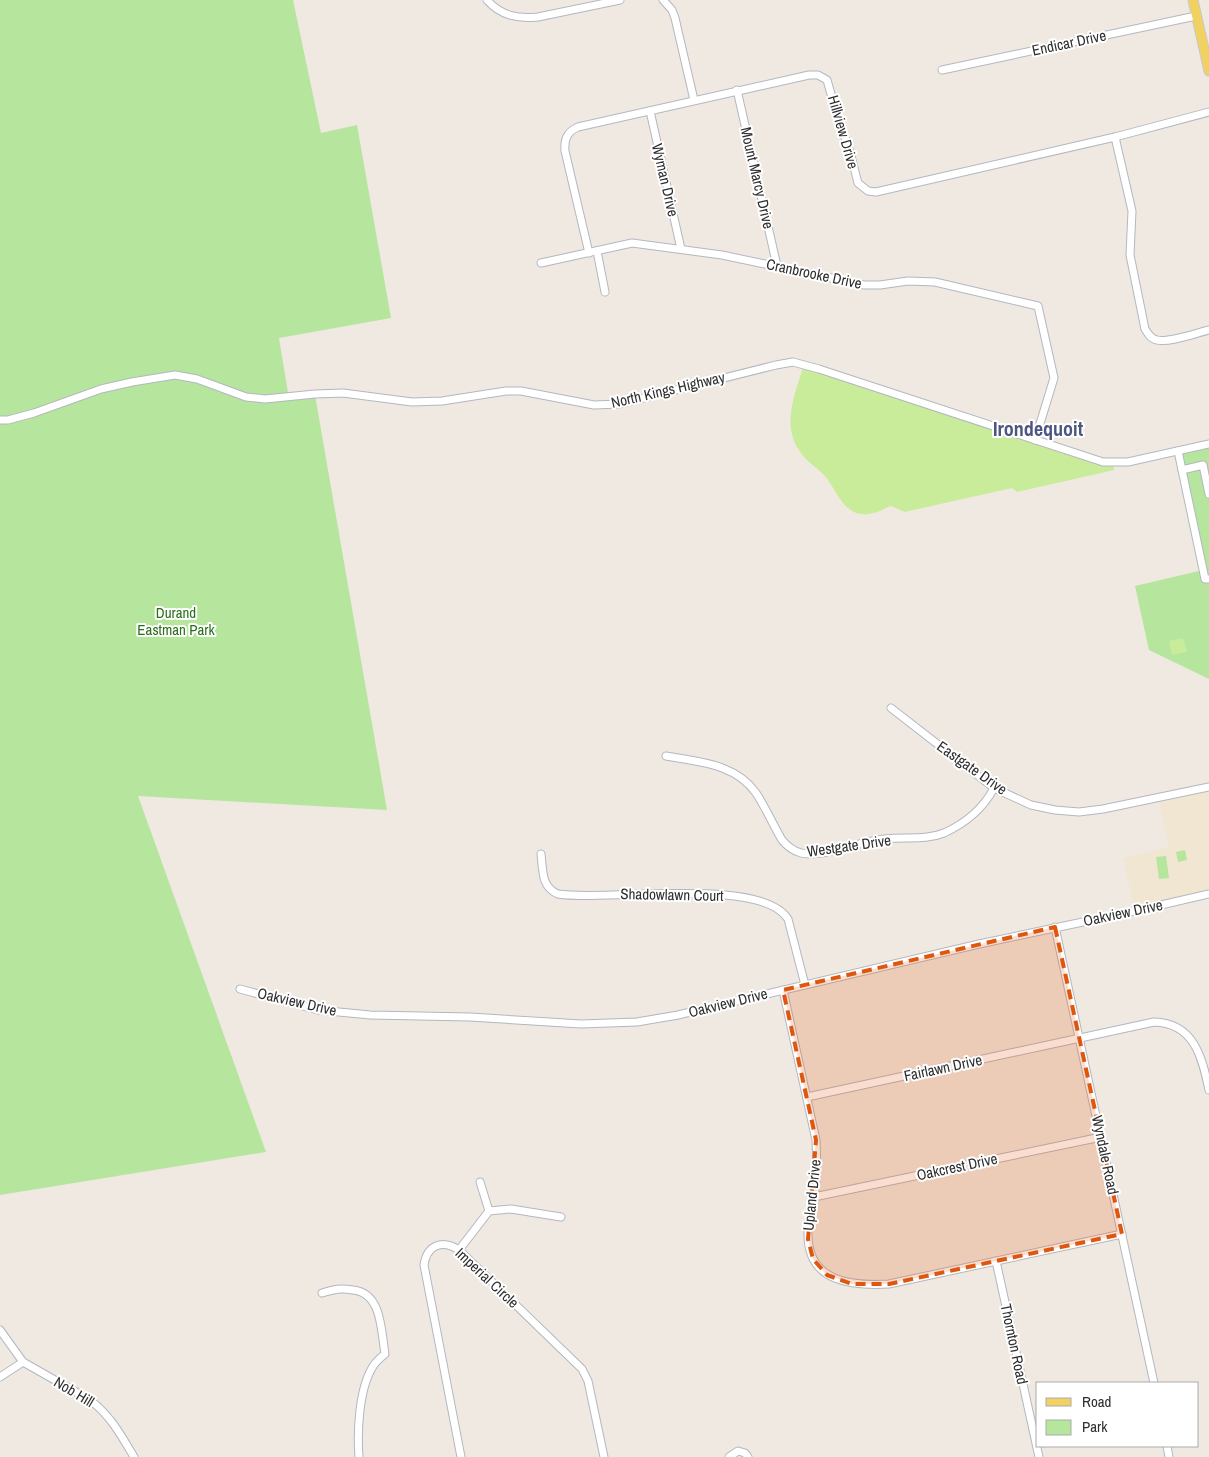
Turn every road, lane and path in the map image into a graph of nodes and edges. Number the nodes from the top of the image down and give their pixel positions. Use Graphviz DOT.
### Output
graph roads {
  1 [pos="487,0"];
  2 [pos="620,0"];
  3 [pos="663,0"];
  4 [pos="1193,0"];
  5 [pos="1196,16"];
  6 [pos="942,70"];
  7 [pos="1209,71"];
  8 [pos="737,90"];
  9 [pos="694,100"];
  10 [pos="650,111"];
  11 [pos="1209,112"];
  12 [pos="1115,137"];
  13 [pos="681,249"];
  14 [pos="597,251"];
  15 [pos="589,253"];
  16 [pos="541,263"];
  17 [pos="777,266"];
  18 [pos="605,292"];
  19 [pos="1209,330"];
  20 [pos="0,420"];
  21 [pos="1035,440"];
  22 [pos="1209,444"];
  23 [pos="1178,451"];
  24 [pos="1182,470"];
  25 [pos="1209,494"];
  26 [pos="1209,578"];
  27 [pos="891,708"];
  28 [pos="666,756"];
  29 [pos="1209,787"];
  30 [pos="994,788"];
  31 [pos="541,854"];
  32 [pos="1209,894"];
  33 [pos="1055,927"];
  34 [pos="805,985"];
  35 [pos="240,989"];
  36 [pos="783,990"];
  37 [pos="1080,1039"];
  38 [pos="1209,1090"];
  39 [pos="807,1097"];
  40 [pos="1101,1137"];
  41 [pos="480,1182"];
  42 [pos="814,1197"];
  43 [pos="489,1211"];
  44 [pos="561,1217"];
  45 [pos="1122,1234"];
  46 [pos="459,1250"];
  47 [pos="996,1260"];
  48 [pos="322,1292"];
  49 [pos="0,1330"];
  50 [pos="23,1362"];
  51 [pos="0,1377"];
  52 [pos="1154,1382"];
  53 [pos="134,1457"];
  54 [pos="359,1457"];
  55 [pos="461,1457"];
  56 [pos="604,1457"];
  57 [pos="729,1457"];
  58 [pos="748,1457"];
  59 [pos="1038,1457"];
  1 -- 2 [label="street"];
  3 -- 9 [label="street"];
  4 -- 5 [label="main road"];
  5 -- 6 [label="street, Endicar Drive"];
  5 -- 7 [label="main road"];
  8 -- 9 [label="street, Hillview Drive"];
  8 -- 12 [label="street, Hillview Drive"];
  8 -- 17 [label="street, Mount Marcy Drive"];
  9 -- 10 [label="street, Hillview Drive"];
  10 -- 13 [label="street, Wyman Drive"];
  10 -- 15 [label="street, Hillview Drive"];
  11 -- 12 [label="street, Hillview Drive"];
  12 -- 19 [label="street"];
  13 -- 14 [label="street, Cranbrooke Drive"];
  13 -- 17 [label="street, Cranbrooke Drive"];
  14 -- 15 [label="street, Cranbrooke Drive"];
  14 -- 18 [label="street"];
  15 -- 16 [label="street, Cranbrooke Drive"];
  17 -- 21 [label="street, Cranbrooke Drive"];
  20 -- 21 [label="street, North Kings Highway"];
  21 -- 23 [label="street, North Kings Highway"];
  22 -- 23 [label="street, North Kings Highway"];
  23 -- 24 [label="street"];
  24 -- 25 [label="street"];
  24 -- 26 [label="street"];
  27 -- 30 [label="street, Eastgate Drive"];
  28 -- 30 [label="street, Westgate Drive"];
  29 -- 30 [label="street, Eastgate Drive"];
  31 -- 34 [label="street, Shadowlawn Court"];
  32 -- 33 [label="street, Oakview Drive"];
  33 -- 34 [label="street, Oakview Drive"];
  33 -- 37 [label="street, Wyndale Road"];
  34 -- 36 [label="street, Oakview Drive"];
  35 -- 36 [label="street, Oakview Drive"];
  36 -- 39 [label="street, Upland Drive"];
  37 -- 38 [label="street, Fairlawn Drive"];
  37 -- 39 [label="street, Fairlawn Drive"];
  37 -- 40 [label="street, Wyndale Road"];
  39 -- 42 [label="street, Upland Drive"];
  40 -- 42 [label="street, Oakcrest Drive"];
  40 -- 45 [label="street, Wyndale Road"];
  41 -- 43 [label="street"];
  42 -- 47 [label="street, Upland Drive"];
  43 -- 44 [label="street"];
  43 -- 46 [label="street"];
  45 -- 47 [label="street, Upland Drive"];
  45 -- 52 [label="street, Wyndale Road"];
  46 -- 55 [label="street, Imperial Circle"];
  46 -- 56 [label="street, Imperial Circle"];
  47 -- 59 [label="street, Thornton Road"];
  48 -- 54 [label="street"];
  49 -- 50 [label="street, Nob Hill"];
  50 -- 51 [label="street"];
  50 -- 53 [label="street, Nob Hill"];
  57 -- 58 [label="street"];
}
